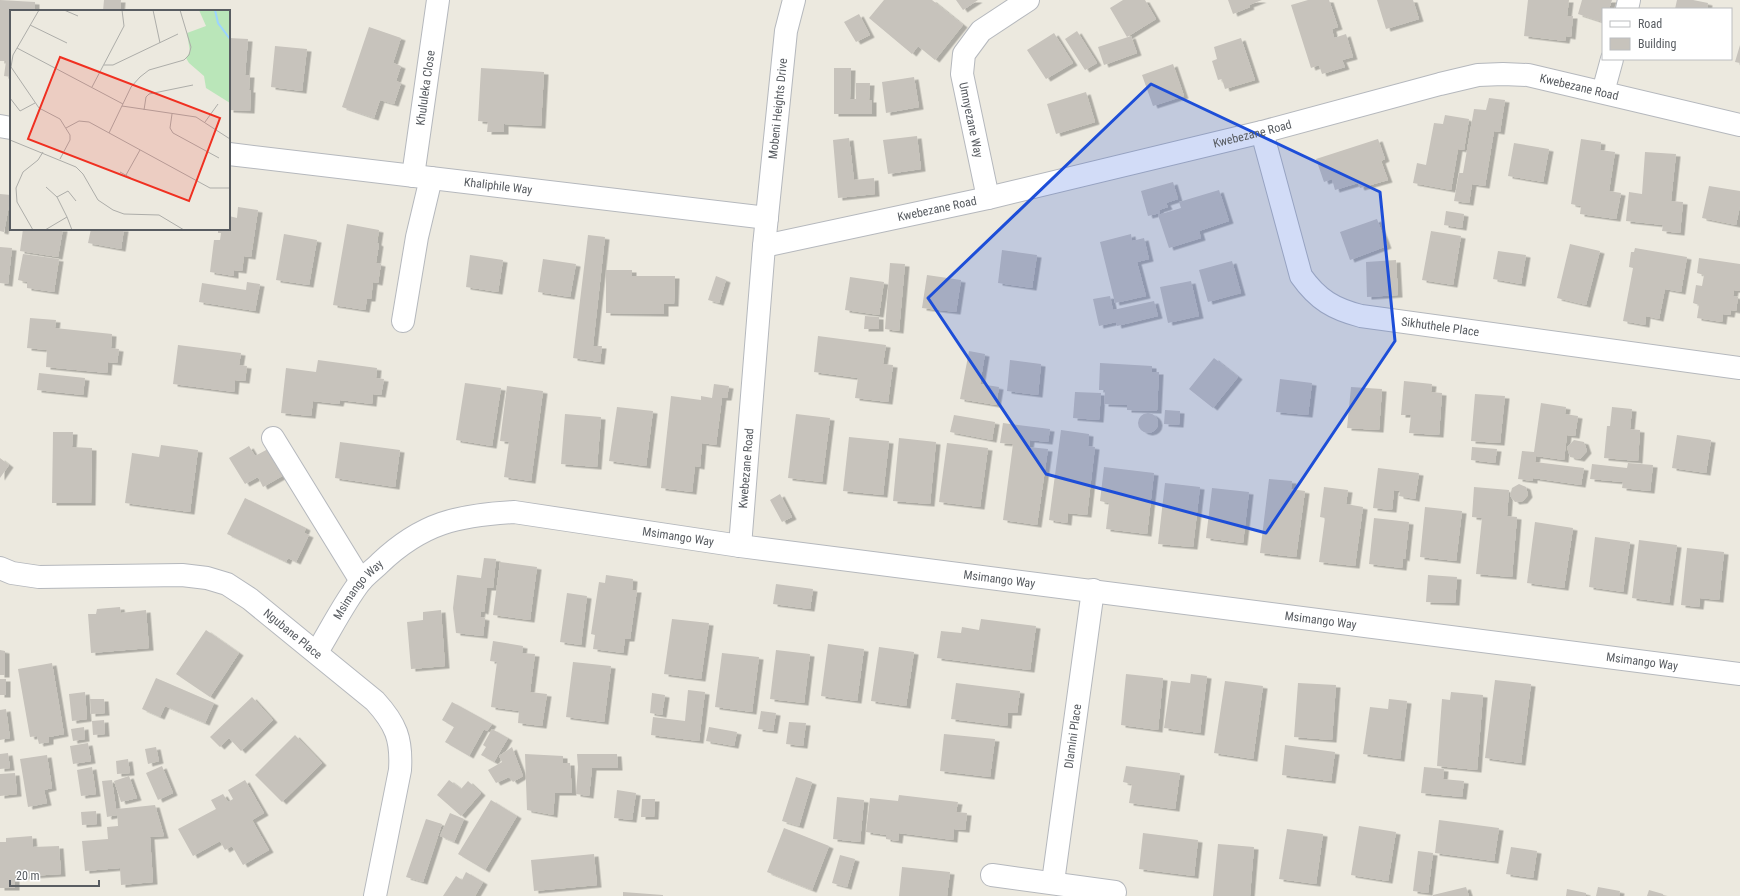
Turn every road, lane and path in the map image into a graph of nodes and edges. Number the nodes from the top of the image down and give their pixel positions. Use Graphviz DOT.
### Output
graph roads {
  1 [pos="438,0"];
  2 [pos="794,0"];
  3 [pos="1028,0"];
  4 [pos="1612,60"];
  5 [pos="1603,92"];
  6 [pos="1740,125"];
  7 [pos="0,126"];
  8 [pos="10,128"];
  9 [pos="1262,132"];
  10 [pos="230,154"];
  11 [pos="422,177"];
  12 [pos="988,198"];
  13 [pos="767,218"];
  14 [pos="764,246"];
  15 [pos="403,321"];
  16 [pos="1740,368"];
  17 [pos="273,438"];
  18 [pos="740,546"];
  19 [pos="0,568"];
  20 [pos="361,581"];
  21 [pos="1094,590"];
  22 [pos="317,652"];
  23 [pos="1740,674"];
  24 [pos="992,875"];
  25 [pos="1053,882"];
  26 [pos="1115,892"];
  27 [pos="375,896"];
  1 -- 11 [label="street, Khululeka Close"];
  2 -- 13 [label="street, Mobeni Heights Drive"];
  3 -- 12 [label="street, Umnyezane Way"];
  4 -- 5 [label="street"];
  5 -- 6 [label="street, Kwebezane Road"];
  5 -- 9 [label="street, Kwebezane Road"];
  7 -- 8 [label="street"];
  9 -- 12 [label="street, Kwebezane Road"];
  9 -- 16 [label="street, Sikhuthele Place"];
  10 -- 11 [label="street, Khaliphile Way"];
  11 -- 13 [label="street, Khaliphile Way"];
  11 -- 15 [label="street, Khululeka Close"];
  12 -- 14 [label="street, Kwebezane Road"];
  13 -- 14 [label="street, Kwebezane Road"];
  14 -- 18 [label="street, Kwebezane Road"];
  17 -- 20 [label="street"];
  18 -- 20 [label="street, Msimango Way"];
  18 -- 21 [label="street, Msimango Way"];
  19 -- 22 [label="street, Ngubane Place"];
  20 -- 22 [label="street, Msimango Way"];
  21 -- 23 [label="street, Msimango Way"];
  21 -- 25 [label="street, Dlamini Place"];
  22 -- 27 [label="street, Ngubane Place"];
  24 -- 25 [label="street"];
  25 -- 26 [label="street"];
}
